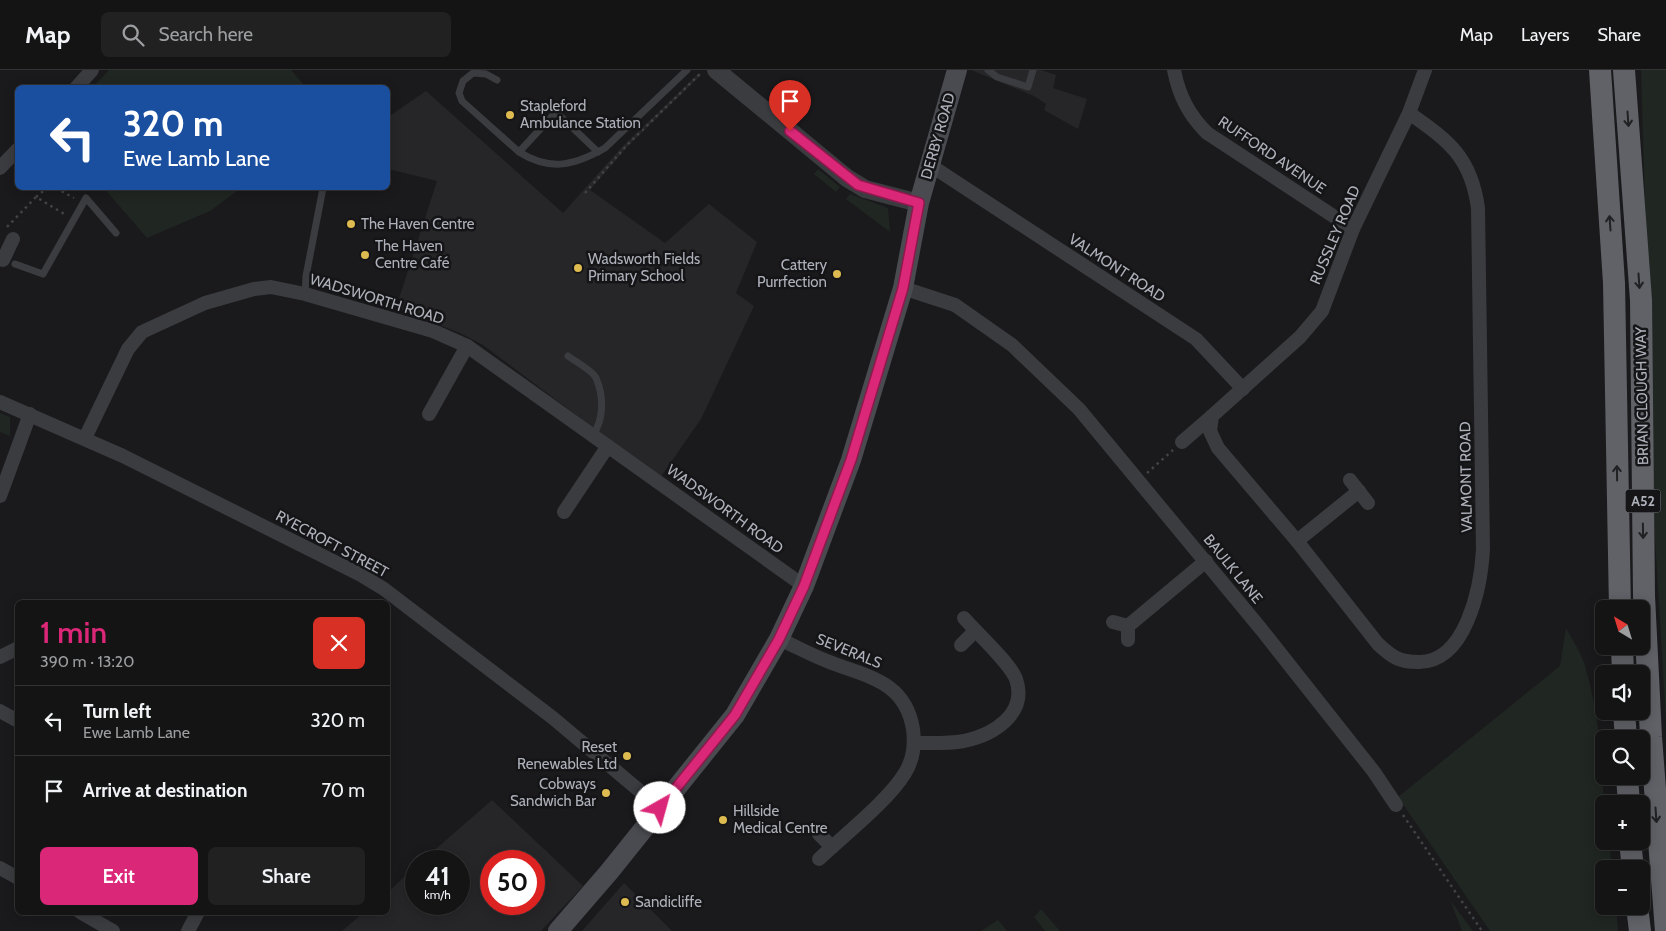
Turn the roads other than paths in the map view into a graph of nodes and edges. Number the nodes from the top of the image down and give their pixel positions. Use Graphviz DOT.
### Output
graph roads {
  1 [pos="92,70"];
  2 [pos="687,70"];
  3 [pos="716,70"];
  4 [pos="957,70"];
  5 [pos="988,70"];
  6 [pos="1033,70"];
  7 [pos="1174,70"];
  8 [pos="1425,70"];
  9 [pos="1600,70"];
  10 [pos="1624,70"];
  11 [pos="498,80"];
  12 [pos="79,85"];
  13 [pos="1409,113"];
  14 [pos="15,152"];
  15 [pos="519,152"];
  16 [pos="598,152"];
  17 [pos="930,165"];
  18 [pos="0,168"];
  19 [pos="323,190"];
  20 [pos="919,203"];
  21 [pos="1353,229"];
  22 [pos="116,233"];
  23 [pos="13,239"];
  24 [pos="6,261"];
  25 [pos="903,288"];
  26 [pos="305,294"];
  27 [pos="467,346"];
  28 [pos="568,356"];
  29 [pos="1243,388"];
  30 [pos="0,402"];
  31 [pos="30,414"];
  32 [pos="429,414"];
  33 [pos="1212,416"];
  34 [pos="593,435"];
  35 [pos="86,438"];
  36 [pos="1182,442"];
  37 [pos="608,446"];
  38 [pos="0,496"];
  39 [pos="1368,503"];
  40 [pos="564,512"];
  41 [pos="1297,541"];
  42 [pos="1206,560"];
  43 [pos="804,586"];
  44 [pos="1620,600"];
  45 [pos="964,618"];
  46 [pos="1113,622"];
  47 [pos="1128,626"];
  48 [pos="975,631"];
  49 [pos="779,639"];
  50 [pos="1128,640"];
  51 [pos="961,645"];
  52 [pos="15,650"];
  53 [pos="0,657"];
  54 [pos="0,711"];
  55 [pos="15,719"];
  56 [pos="914,744"];
  57 [pos="1396,805"];
  58 [pos="660,808"];
  59 [pos="819,834"];
  60 [pos="832,847"];
  61 [pos="820,859"];
  62 [pos="0,868"];
  63 [pos="15,876"];
  64 [pos="83,915"];
  65 [pos="196,915"];
  66 [pos="1639,915"];
  67 [pos="96,927"];
  68 [pos="113,931"];
  69 [pos="188,931"];
  70 [pos="558,931"];
  71 [pos="1640,931"];
  72 [pos="1666,931"];
  1 -- 12 [label="street"];
  2 -- 16 [label="lane"];
  3 -- 20 [label="street"];
  4 -- 17 [label="main road, DERBY ROAD"];
  5 -- 6 [label="lane"];
  7 -- 21 [label="street, RUFFORD AVENUE"];
  8 -- 13 [label="street, RUSSLEY ROAD"];
  44 -- 9 [label="highway, BRIAN CLOUGH WAY / A52, one-way"];
  10 -- 72 [label="highway, BRIAN CLOUGH WAY / A52, one-way"];
  11 -- 15 [label="lane"];
  13 -- 21 [label="street, RUSSLEY ROAD"];
  13 -- 41 [label="street, VALMONT ROAD"];
  14 -- 18 [label="street"];
  15 -- 16 [label="lane"];
  15 -- 16 [label="lane"];
  17 -- 20 [label="main road, DERBY ROAD"];
  17 -- 29 [label="street, VALMONT ROAD"];
  19 -- 26 [label="lane"];
  20 -- 25 [label="main road, DERBY ROAD"];
  21 -- 29 [label="street, RUSSLEY ROAD"];
  22 -- 24 [label="lane"];
  23 -- 24 [label="street"];
  25 -- 42 [label="street, BAULK LANE"];
  25 -- 43 [label="main road, DERBY ROAD"];
  26 -- 27 [label="street, WADSWORTH ROAD"];
  26 -- 35 [label="street, WADSWORTH ROAD"];
  27 -- 32 [label="street"];
  27 -- 34 [label="street, WADSWORTH ROAD"];
  28 -- 34 [label="lane"];
  29 -- 33 [label="street"];
  30 -- 31 [label="street, RYECROFT STREET"];
  31 -- 35 [label="street, RYECROFT STREET"];
  31 -- 38 [label="street"];
  33 -- 36 [label="street"];
  33 -- 41 [label="street, VALMONT ROAD"];
  34 -- 37 [label="street, WADSWORTH ROAD"];
  35 -- 58 [label="street, RYECROFT STREET"];
  37 -- 40 [label="street"];
  37 -- 43 [label="street, WADSWORTH ROAD"];
  39 -- 41 [label="street"];
  42 -- 47 [label="street"];
  42 -- 57 [label="street, BAULK LANE"];
  43 -- 49 [label="main road, DERBY ROAD"];
  45 -- 48 [label="street"];
  46 -- 47 [label="street"];
  47 -- 50 [label="street"];
  48 -- 51 [label="street"];
  48 -- 56 [label="street"];
  49 -- 56 [label="street, SEVERALS"];
  49 -- 58 [label="main road, DERBY ROAD"];
  52 -- 53 [label="street"];
  54 -- 55 [label="street"];
  56 -- 60 [label="street, SEVERALS"];
  58 -- 70 [label="main road, DERBY ROAD"];
  59 -- 60 [label="street"];
  60 -- 61 [label="street, SEVERALS"];
  62 -- 63 [label="street"];
  64 -- 67 [label="street"];
  65 -- 69 [label="street"];
  66 -- 71 [label="highway"];
  67 -- 68 [label="street"];
}
